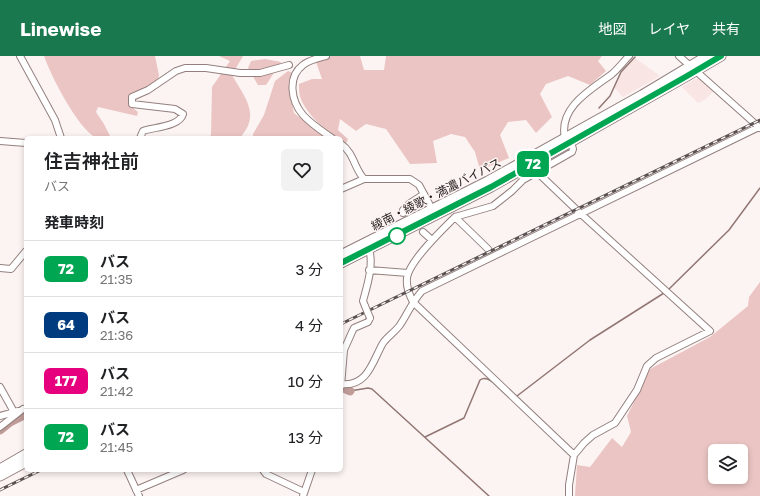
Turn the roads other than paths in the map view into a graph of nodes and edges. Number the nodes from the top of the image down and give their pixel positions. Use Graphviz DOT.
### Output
graph roads {
  1 [pos="20,56"];
  2 [pos="326,56"];
  3 [pos="629,56"];
  4 [pos="679,56"];
  5 [pos="707,56"];
  6 [pos="721,56"];
  7 [pos="289,65"];
  8 [pos="694,68"];
  9 [pos="760,128"];
  10 [pos="60,136"];
  11 [pos="141,136"];
  12 [pos="329,136"];
  13 [pos="568,140"];
  14 [pos="0,141"];
  15 [pos="24,142"];
  16 [pos="343,146"];
  17 [pos="537,172"];
  18 [pos="364,178"];
  19 [pos="343,188"];
  20 [pos="424,194"];
  21 [pos="434,213"];
  22 [pos="403,214"];
  23 [pos="581,214"];
  24 [pos="455,217"];
  25 [pos="423,232"];
  26 [pos="432,240"];
  27 [pos="369,249"];
  28 [pos="488,249"];
  29 [pos="24,254"];
  30 [pos="343,254"];
  31 [pos="343,262"];
  32 [pos="1,270"];
  33 [pos="369,270"];
  34 [pos="408,273"];
  35 [pos="413,302"];
  36 [pos="343,362"];
  37 [pos="343,385"];
  38 [pos="0,387"];
  39 [pos="24,409"];
  40 [pos="24,410"];
  41 [pos="14,412"];
  42 [pos="0,416"];
  43 [pos="0,427"];
  44 [pos="24,455"];
  45 [pos="574,455"];
  46 [pos="24,463"];
  47 [pos="0,469"];
  48 [pos="128,472"];
  49 [pos="179,472"];
  50 [pos="264,472"];
  51 [pos="311,472"];
  52 [pos="0,476"];
  53 [pos="137,493"];
  54 [pos="304,494"];
  55 [pos="569,496"];
  1 -- 10 [label="street"];
  2 -- 12 [label="street"];
  3 -- 13 [label="street"];
  4 -- 8 [label="street"];
  5 -- 8 [label="highway, 綾南・綾歌・満濃バイパス"];
  6 -- 8 [label="highway, 綾南・綾歌・満濃バイパス"];
  7 -- 11 [label="street"];
  8 -- 9 [label="street"];
  8 -- 13 [label="highway, 綾南・綾歌・満濃バイパス"];
  9 -- 23 [label="street"];
  13 -- 17 [label="street"];
  13 -- 21 [label="highway, 綾南・綾歌・満濃バイパス"];
  14 -- 15 [label="street"];
  16 -- 18 [label="street"];
  17 -- 23 [label="street"];
  17 -- 24 [label="street"];
  18 -- 19 [label="street"];
  18 -- 20 [label="street"];
  20 -- 21 [label="street"];
  20 -- 22 [label="street"];
  21 -- 27 [label="highway, 綾南・綾歌・満濃バイパス"];
  21 -- 30 [label="highway, 綾南・綾歌・満濃バイパス"];
  23 -- 35 [label="street"];
  23 -- 45 [label="street"];
  24 -- 26 [label="street"];
  24 -- 28 [label="street"];
  25 -- 26 [label="street"];
  26 -- 34 [label="street"];
  27 -- 31 [label="highway, 綾南・綾歌・満濃バイパス"];
  27 -- 33 [label="street"];
  29 -- 32 [label="street"];
  33 -- 34 [label="street"];
  33 -- 36 [label="street, bridge"];
  34 -- 35 [label="street"];
  35 -- 37 [label="street"];
  35 -- 45 [label="street"];
  38 -- 41 [label="street"];
  39 -- 41 [label="street"];
  40 -- 43 [label="street"];
  41 -- 42 [label="street"];
  44 -- 47 [label="highway"];
  45 -- 55 [label="street"];
  46 -- 52 [label="highway"];
  48 -- 53 [label="street"];
  49 -- 53 [label="street"];
  50 -- 54 [label="street"];
  51 -- 54 [label="street"];
}
